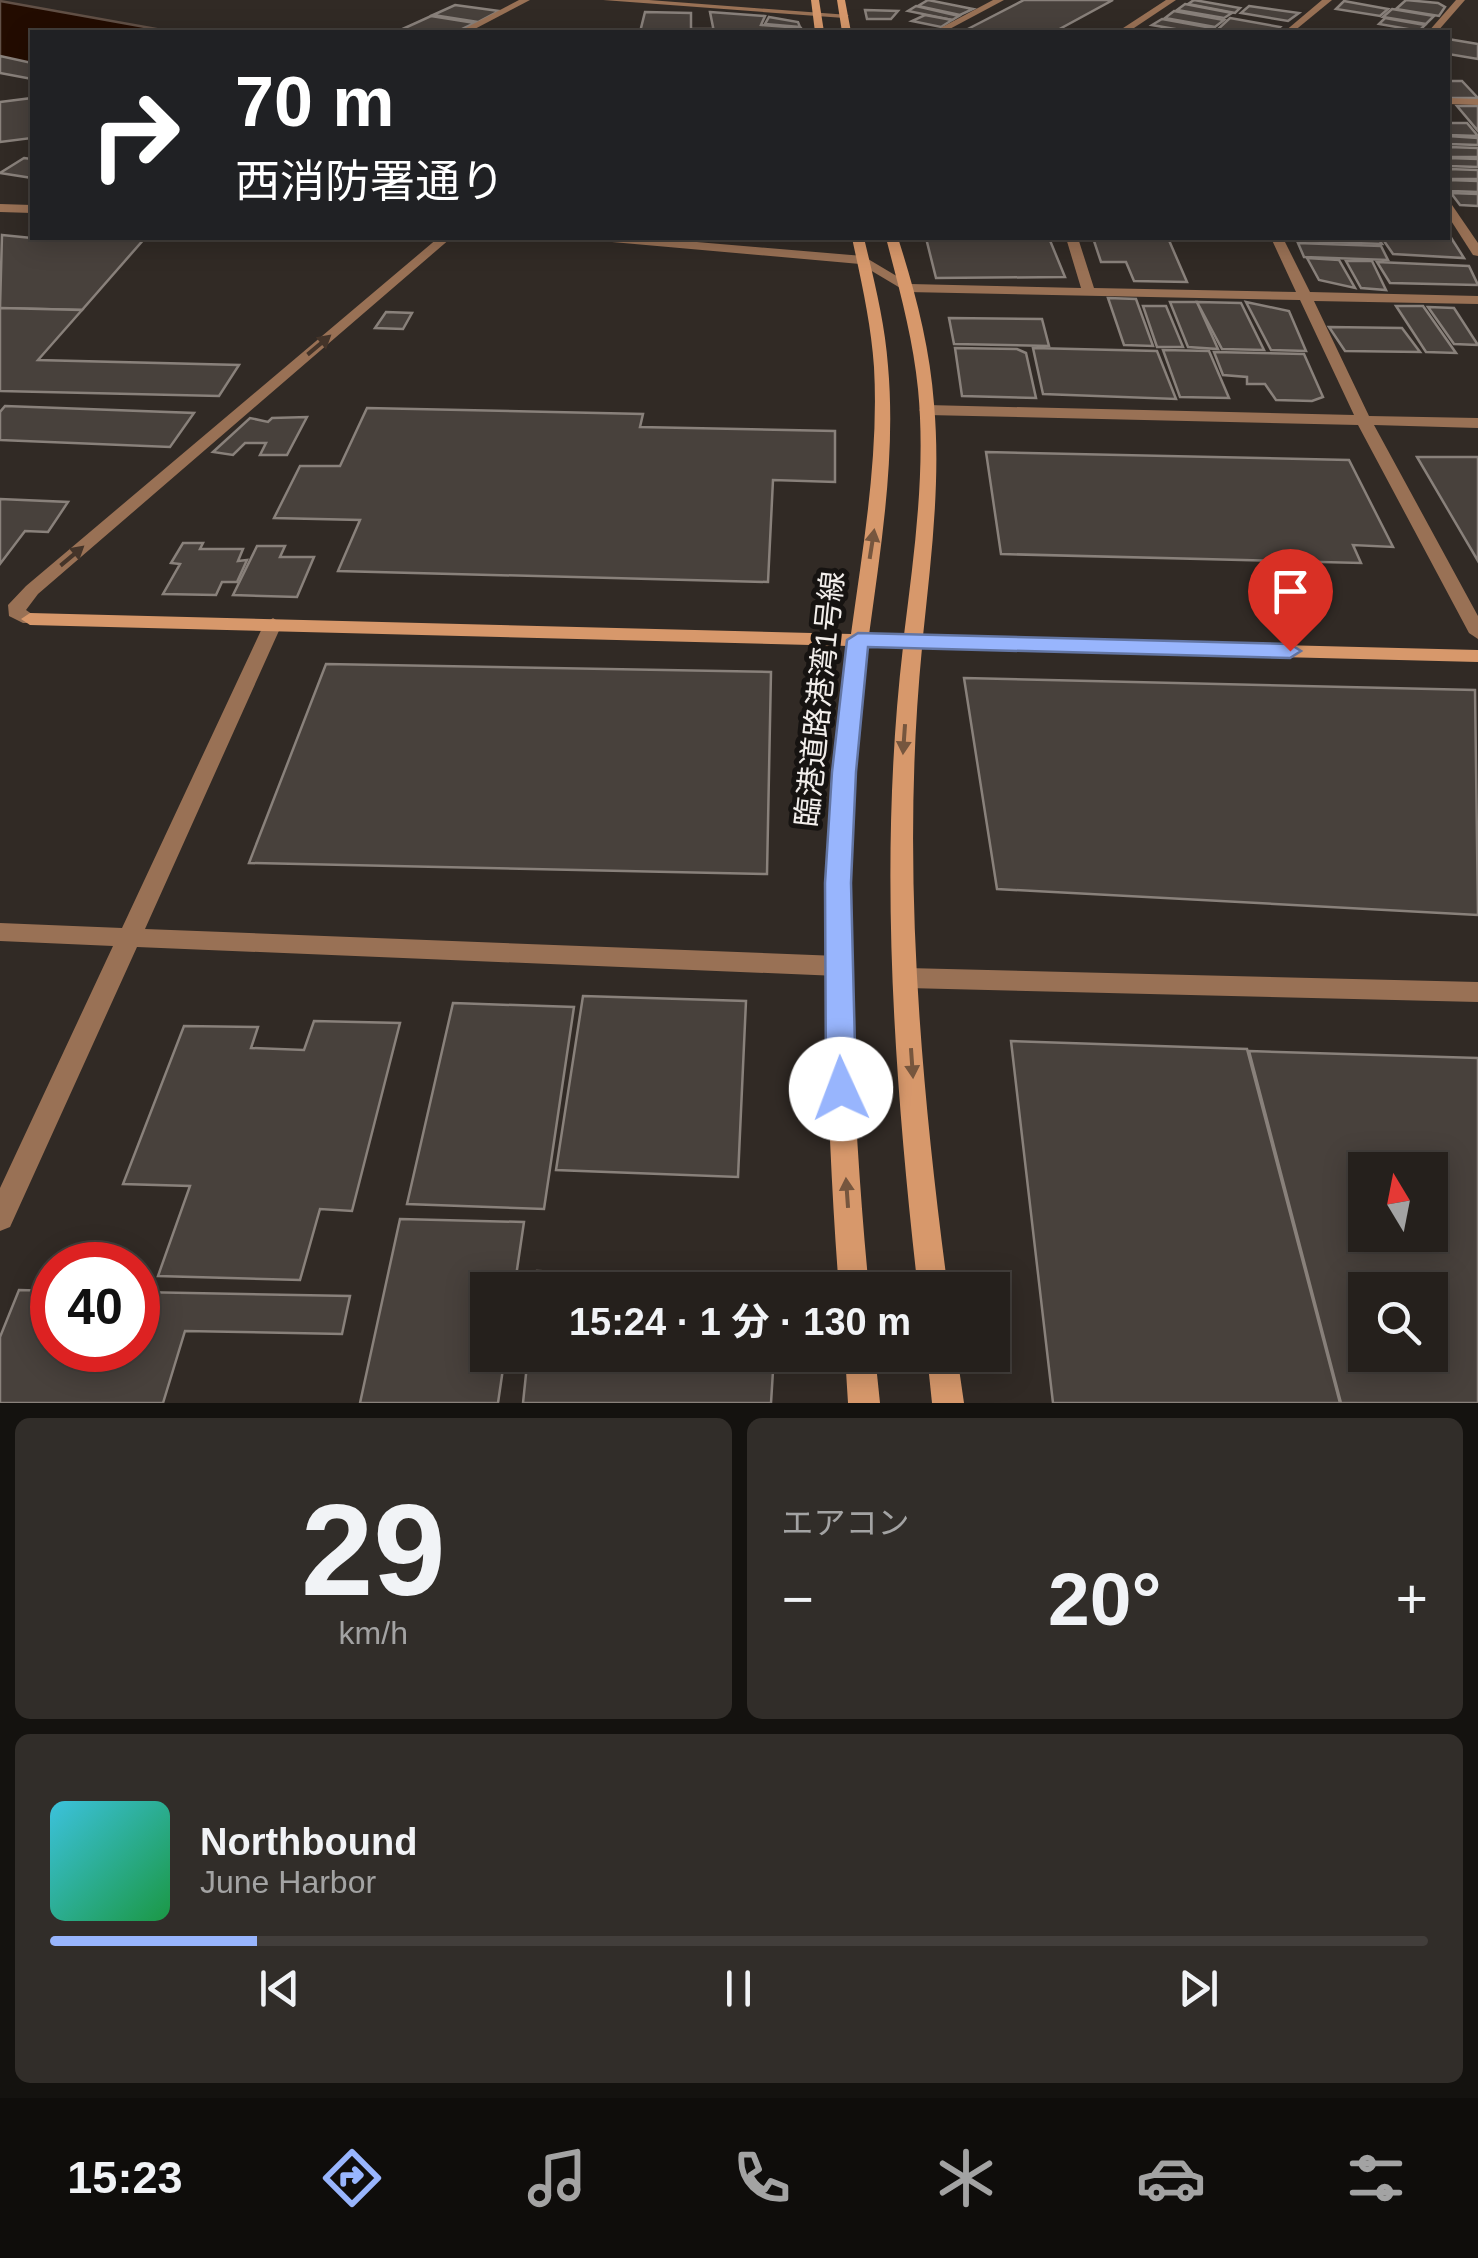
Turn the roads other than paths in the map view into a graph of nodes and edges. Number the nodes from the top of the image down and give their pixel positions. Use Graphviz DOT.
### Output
graph roads {
  1 [pos="526,0"];
  2 [pos="607,0"];
  3 [pos="815,0"];
  4 [pos="841,0"];
  5 [pos="1000,0"];
  6 [pos="1172,0"];
  7 [pos="1328,0"];
  8 [pos="1446,0"];
  9 [pos="1460,1"];
  10 [pos="1478,5"];
  11 [pos="818,15"];
  12 [pos="844,15"];
  13 [pos="467,30"];
  14 [pos="820,30"];
  15 [pos="847,30"];
  16 [pos="942,30"];
  17 [pos="1125,30"];
  18 [pos="1290,30"];
  19 [pos="1434,30"];
  20 [pos="1450,102"];
  21 [pos="1478,102"];
  22 [pos="0,208"];
  23 [pos="30,209"];
  24 [pos="1450,211"];
  25 [pos="443,240"];
  26 [pos="635,240"];
  27 [pos="858,240"];
  28 [pos="893,240"];
  29 [pos="1073,240"];
  30 [pos="1278,240"];
  31 [pos="1478,252"];
  32 [pos="862,260"];
  33 [pos="906,288"];
  34 [pos="1089,292"];
  35 [pos="1302,296"];
  36 [pos="1478,300"];
  37 [pos="927,410"];
  38 [pos="1364,421"];
  39 [pos="1478,423"];
  40 [pos="273,624"];
  41 [pos="1478,633"];
  42 [pos="858,640"];
  43 [pos="911,642"];
  44 [pos="1478,656"];
  45 [pos="0,932"];
  46 [pos="128,938"];
  47 [pos="838,966"];
  48 [pos="907,978"];
  49 [pos="1478,992"];
  50 [pos="0,1218"];
  51 [pos="853,1272"];
  52 [pos="932,1272"];
  53 [pos="861,1372"];
  54 [pos="944,1372"];
  55 [pos="864,1403"];
  56 [pos="948,1403"];
  1 -- 13 [label="street"];
  2 -- 11 [label="street"];
  3 -- 11 [label="street"];
  4 -- 12 [label="street"];
  5 -- 16 [label="street"];
  6 -- 17 [label="street"];
  7 -- 18 [label="street"];
  8 -- 9 [label="street"];
  9 -- 10 [label="street"];
  9 -- 19 [label="street"];
  11 -- 12 [label="street"];
  11 -- 14 [label="street"];
  12 -- 15 [label="street"];
  20 -- 21 [label="street"];
  22 -- 23 [label="street"];
  24 -- 31 [label="street"];
  40 -- 25 [label="street, one-way"];
  26 -- 32 [label="street"];
  27 -- 32 [label="street, 臨港道路港湾1号線"];
  28 -- 33 [label="street"];
  29 -- 34 [label="street"];
  30 -- 35 [label="street"];
  32 -- 33 [label="street"];
  42 -- 32 [label="street, 臨港道路港湾1号線, one-way"];
  33 -- 34 [label="street"];
  33 -- 37 [label="street"];
  34 -- 35 [label="street"];
  35 -- 36 [label="street"];
  35 -- 38 [label="street"];
  37 -- 38 [label="street"];
  37 -- 43 [label="street"];
  38 -- 39 [label="street"];
  38 -- 41 [label="street"];
  40 -- 42 [label="street"];
  40 -- 46 [label="street"];
  42 -- 43 [label="street"];
  42 -- 47 [label="street, 臨港道路港湾1号線"];
  43 -- 44 [label="street"];
  43 -- 48 [label="street, one-way"];
  45 -- 46 [label="street"];
  46 -- 47 [label="street"];
  46 -- 50 [label="street"];
  51 -- 47 [label="street, 臨港道路港湾1号線, one-way"];
  48 -- 49 [label="street"];
  48 -- 52 [label="street, one-way"];
  53 -- 55 [label="street"];
  54 -- 56 [label="street"];
}
